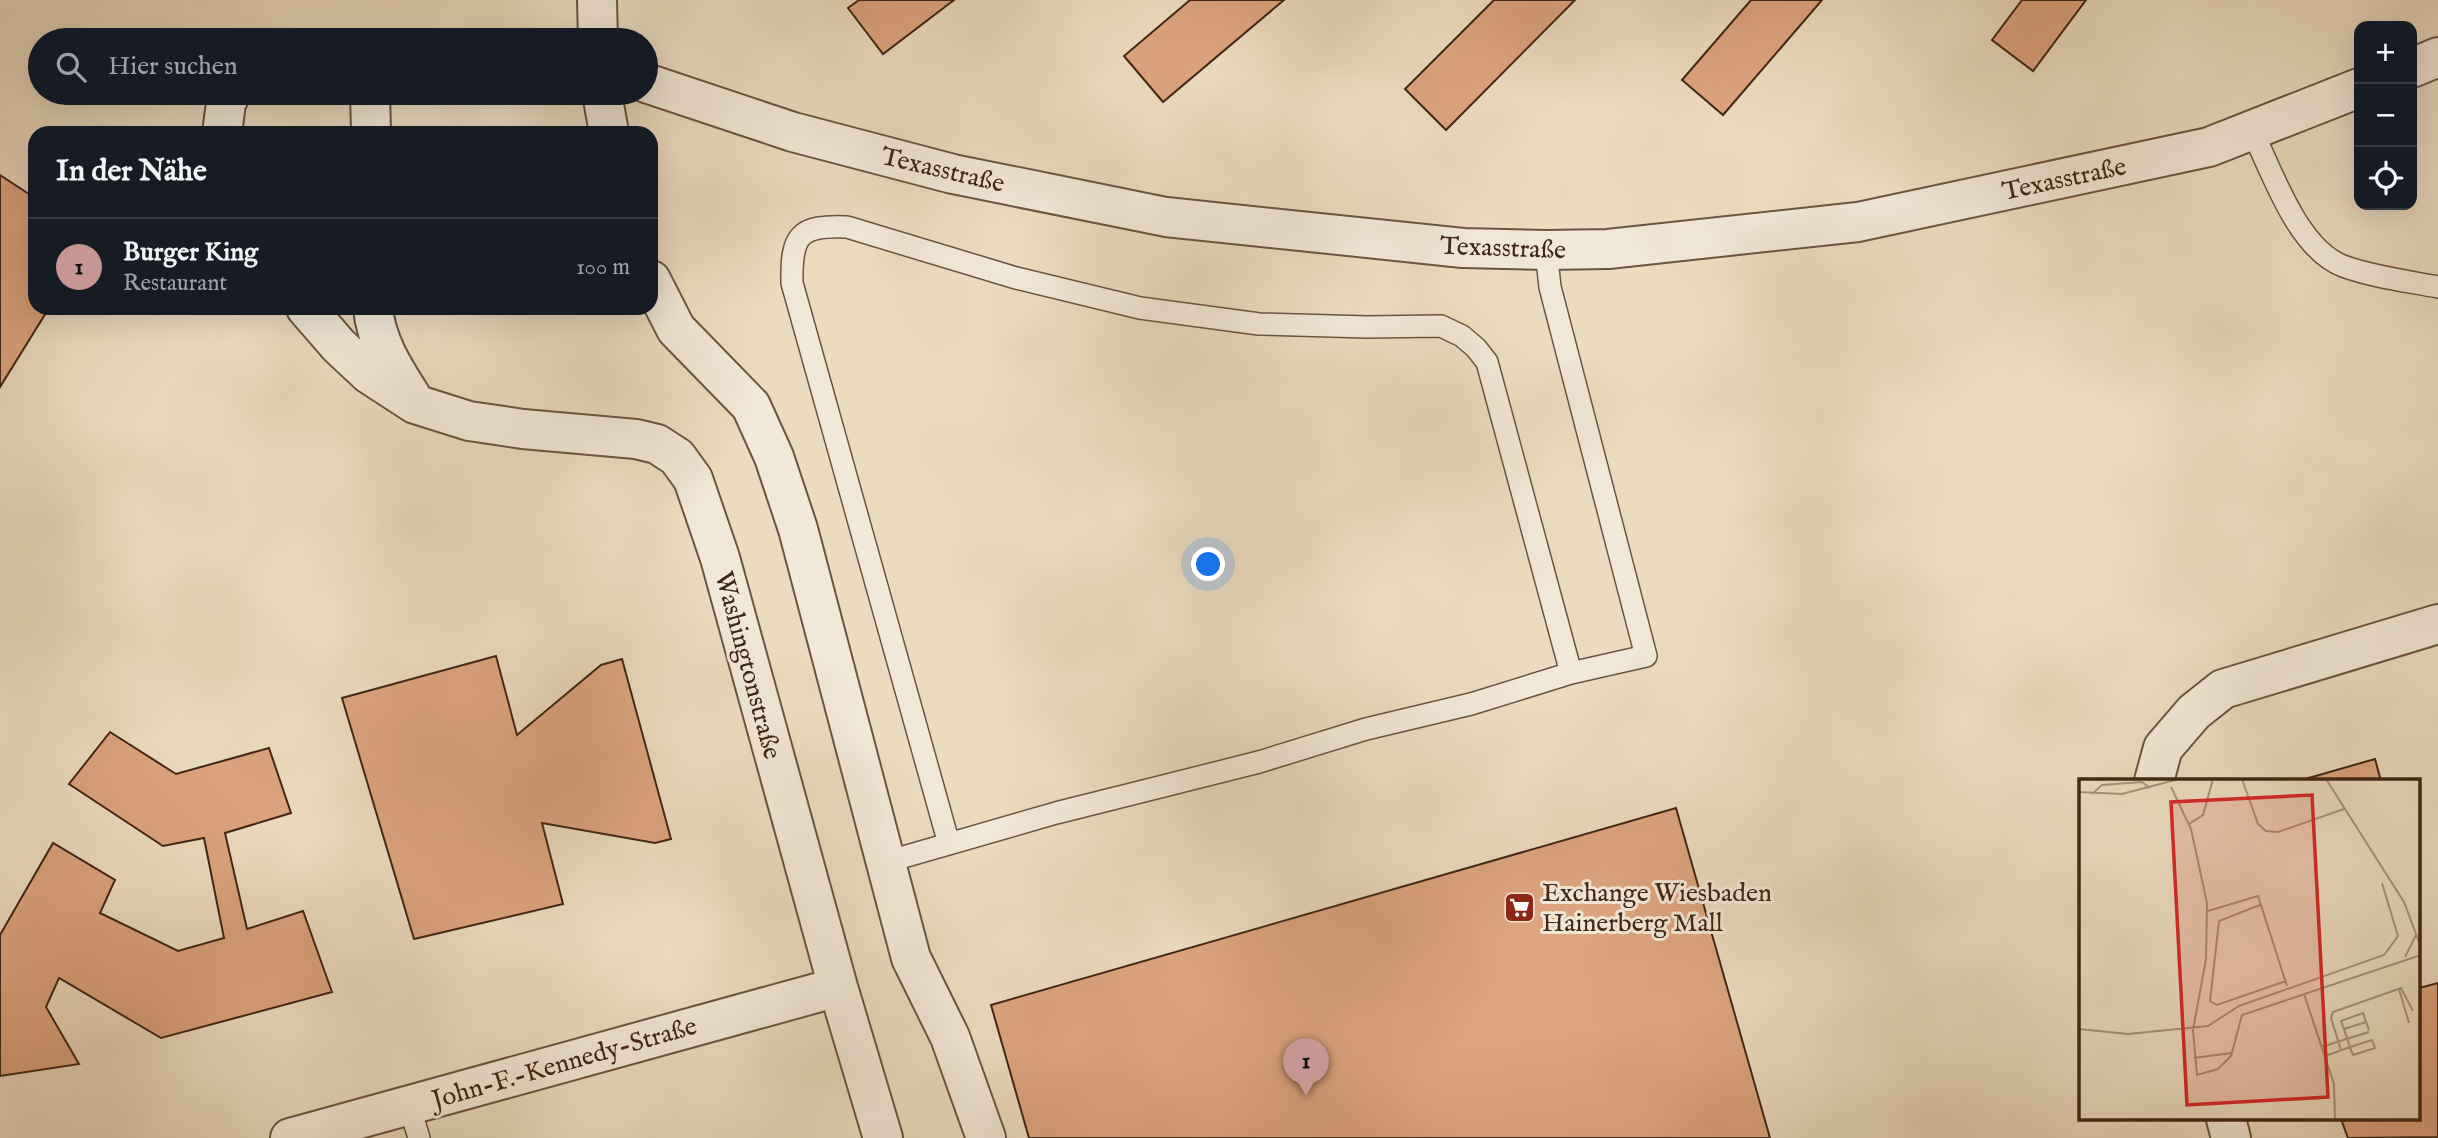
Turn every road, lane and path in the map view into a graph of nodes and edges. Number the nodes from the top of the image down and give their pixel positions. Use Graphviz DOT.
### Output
graph roads {
  1 [pos="597,0"];
  2 [pos="598,28"];
  3 [pos="2438,57"];
  4 [pos="2417,66"];
  5 [pos="658,87"];
  6 [pos="2354,90"];
  7 [pos="226,105"];
  8 [pos="370,105"];
  9 [pos="604,105"];
  10 [pos="223,126"];
  11 [pos="371,126"];
  12 [pos="609,126"];
  13 [pos="2252,131"];
  14 [pos="1546,250"];
  15 [pos="2438,287"];
  16 [pos="658,294"];
  17 [pos="312,315"];
  18 [pos="374,315"];
  19 [pos="415,404"];
  20 [pos="2438,624"];
  21 [pos="1571,673"];
  22 [pos="2155,779"];
  23 [pos="949,844"];
  24 [pos="886,862"];
  25 [pos="838,987"];
  26 [pos="2226,1120"];
  27 [pos="414,1121"];
  28 [pos="333,1132"];
  29 [pos="290,1138"];
  30 [pos="883,1138"];
  31 [pos="986,1138"];
  32 [pos="2231,1138"];
  1 -- 2 [label="street"];
  3 -- 4 [label="street"];
  5 -- 14 [label="street, Texasstraße"];
  6 -- 13 [label="street, Texasstraße"];
  7 -- 10 [label="street"];
  8 -- 11 [label="street"];
  9 -- 12 [label="street"];
  13 -- 14 [label="street, Texasstraße"];
  13 -- 15 [label="lane"];
  14 -- 21 [label="lane"];
  16 -- 24 [label="street"];
  17 -- 19 [label="street, Washingtonstraße"];
  18 -- 19 [label="street"];
  19 -- 25 [label="street, Washingtonstraße"];
  20 -- 22 [label="street"];
  21 -- 23 [label="lane"];
  21 -- 23 [label="lane"];
  23 -- 24 [label="lane"];
  24 -- 31 [label="street"];
  25 -- 27 [label="street, John-F.-Kennedy-Straße"];
  25 -- 30 [label="street, Washingtonstraße"];
  26 -- 32 [label="street"];
  27 -- 28 [label="street, John-F.-Kennedy-Straße"];
  28 -- 29 [label="street, John-F.-Kennedy-Straße"];
}
